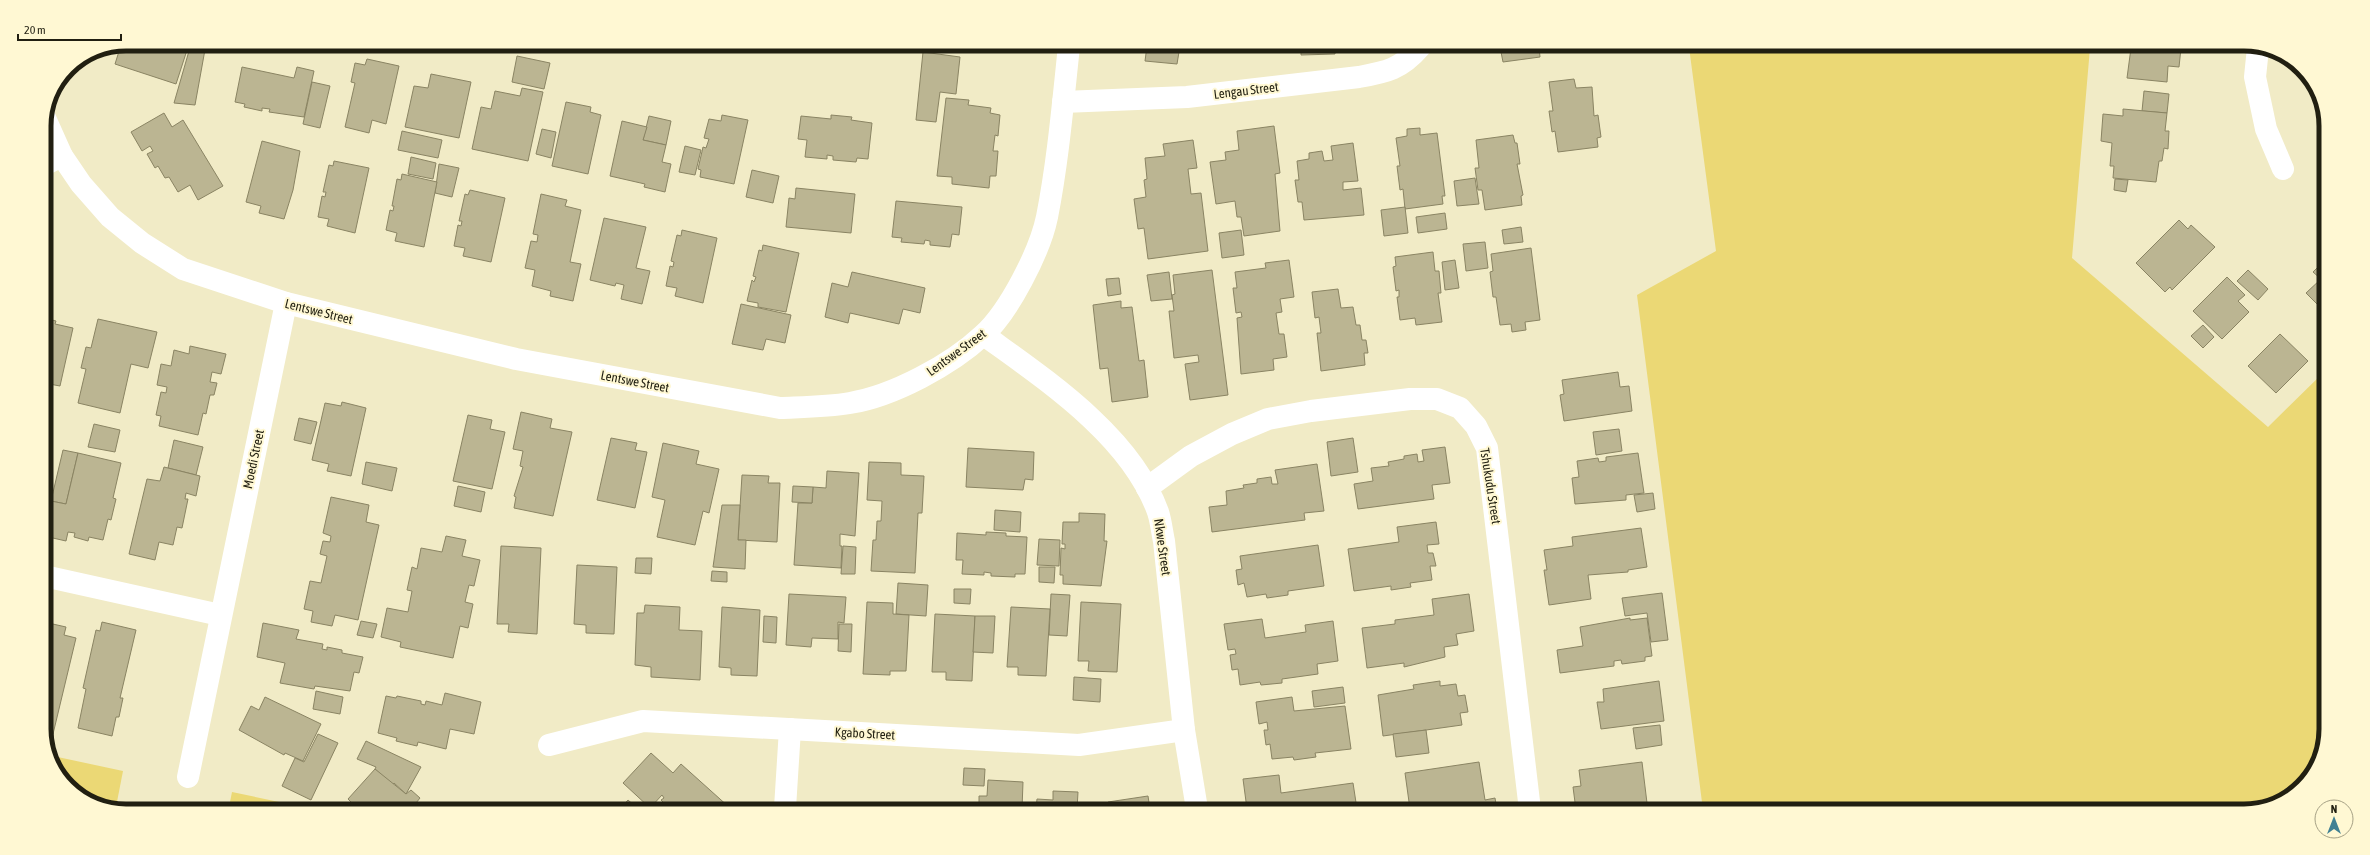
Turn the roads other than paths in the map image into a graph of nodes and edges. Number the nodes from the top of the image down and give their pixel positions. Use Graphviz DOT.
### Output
graph roads {
  1 [pos="1068,51"];
  2 [pos="1417,51"];
  3 [pos="2258,52"];
  4 [pos="1063,102"];
  5 [pos="51,150"];
  6 [pos="53,161"];
  7 [pos="2283,169"];
  8 [pos="286,303"];
  9 [pos="984,335"];
  10 [pos="1147,488"];
  11 [pos="51,578"];
  12 [pos="220,615"];
  13 [pos="790,729"];
  14 [pos="1184,730"];
  15 [pos="549,745"];
  16 [pos="188,776"];
  17 [pos="785,804"];
  18 [pos="1195,804"];
  19 [pos="1529,804"];
  1 -- 4 [label="street, Lentswe Street"];
  2 -- 4 [label="street, Lengau Street"];
  3 -- 7 [label="street"];
  4 -- 9 [label="street, Lentswe Street"];
  5 -- 6 [label="street, Lentswe Street"];
  6 -- 8 [label="street, Lentswe Street"];
  8 -- 9 [label="street, Lentswe Street"];
  8 -- 12 [label="street, Moedi Street"];
  9 -- 10 [label="street, Nkwe Street"];
  10 -- 14 [label="street, Nkwe Street"];
  10 -- 19 [label="street, Tshukudu Street"];
  11 -- 12 [label="street"];
  12 -- 16 [label="street, Moedi Street"];
  13 -- 14 [label="street, Kgabo Street"];
  13 -- 15 [label="street, Kgabo Street"];
  13 -- 17 [label="street"];
  14 -- 18 [label="street, Nkwe Street"];
}
